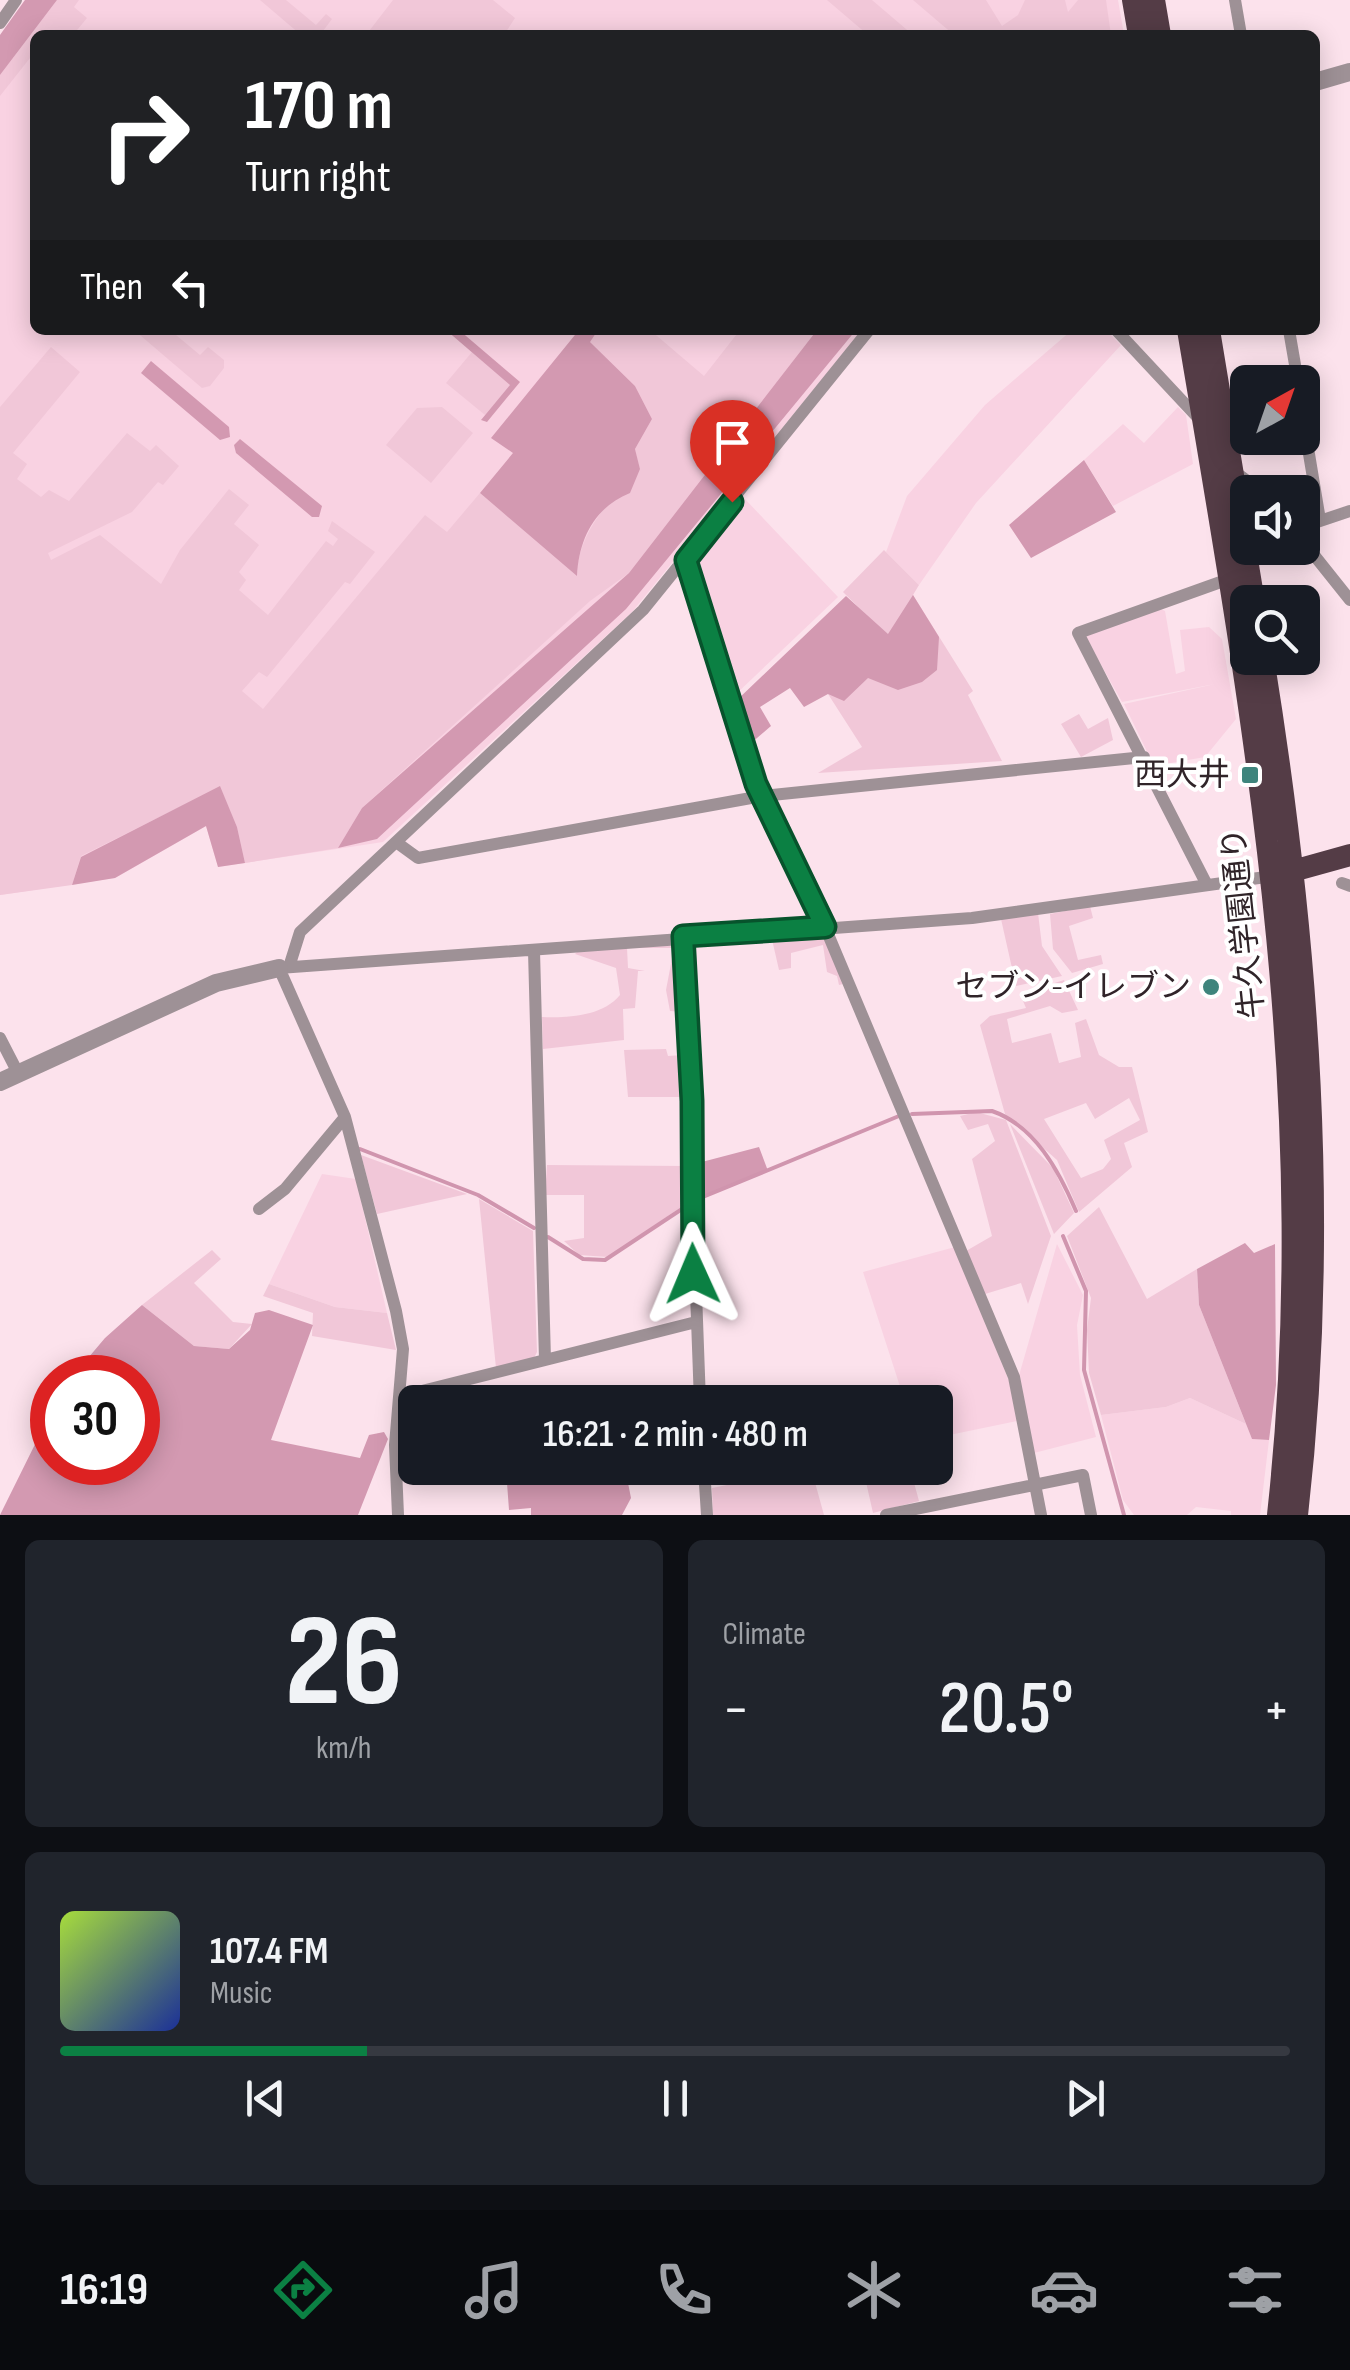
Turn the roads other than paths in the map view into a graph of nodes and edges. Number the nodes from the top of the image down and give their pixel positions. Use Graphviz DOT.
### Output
graph roads {
  1 [pos="16,0"];
  2 [pos="1133,0"];
  3 [pos="1154,0"];
  4 [pos="1235,0"];
  5 [pos="0,23"];
  6 [pos="1137,30"];
  7 [pos="1159,30"];
  8 [pos="1240,30"];
  9 [pos="1350,72"];
  10 [pos="1320,81"];
  11 [pos="865,335"];
  12 [pos="1189,335"];
  13 [pos="1210,335"];
  14 [pos="1290,335"];
  15 [pos="1127,337"];
  16 [pos="1295,365"];
  17 [pos="1203,422"];
  18 [pos="1232,470"];
  19 [pos="1239,475"];
  20 [pos="1350,511"];
  21 [pos="1320,520"];
  22 [pos="686,560"];
  23 [pos="1320,562"];
  24 [pos="1229,579"];
  25 [pos="1251,585"];
  26 [pos="1350,600"];
  27 [pos="1264,675"];
  28 [pos="1144,758"];
  29 [pos="762,796"];
  30 [pos="396,842"];
  31 [pos="1350,856"];
  32 [pos="1284,874"];
  33 [pos="1208,884"];
  34 [pos="825,927"];
  35 [pos="683,936"];
  36 [pos="534,951"];
  37 [pos="284,968"];
  38 [pos="0,1038"];
  39 [pos="18,1074"];
  40 [pos="0,1082"];
  41 [pos="345,1117"];
  42 [pos="259,1209"];
  43 [pos="696,1322"];
  44 [pos="545,1360"];
  45 [pos="402,1385"];
  46 [pos="446,1385"];
  47 [pos="699,1385"];
  48 [pos="398,1425"];
  49 [pos="1037,1483"];
  50 [pos="705,1485"];
  51 [pos="398,1515"];
  52 [pos="707,1515"];
  53 [pos="886,1515"];
  54 [pos="1041,1515"];
  55 [pos="1091,1515"];
  56 [pos="1278,1515"];
  57 [pos="1298,1515"];
  1 -- 5 [label="street"];
  2 -- 6 [label="highway"];
  3 -- 7 [label="highway"];
  4 -- 8 [label="street"];
  9 -- 10 [label="street"];
  11 -- 22 [label="street"];
  12 -- 17 [label="highway, 牛久学園通り"];
  13 -- 18 [label="highway"];
  14 -- 16 [label="street"];
  15 -- 17 [label="street"];
  17 -- 24 [label="highway, 牛久学園通り"];
  18 -- 19 [label="street"];
  18 -- 25 [label="highway"];
  20 -- 21 [label="street"];
  22 -- 29 [label="street"];
  22 -- 30 [label="street"];
  23 -- 26 [label="street"];
  24 -- 28 [label="street"];
  24 -- 32 [label="highway, 牛久学園通り"];
  27 -- 32 [label="highway, 牛久学園通り"];
  28 -- 29 [label="street"];
  28 -- 33 [label="street"];
  29 -- 30 [label="street"];
  29 -- 34 [label="street"];
  30 -- 37 [label="street"];
  31 -- 32 [label="highway"];
  32 -- 33 [label="street"];
  32 -- 56 [label="highway, 牛久学園通り"];
  32 -- 57 [label="highway, 牛久学園通り"];
  33 -- 34 [label="street"];
  34 -- 35 [label="street"];
  34 -- 49 [label="street"];
  35 -- 36 [label="street"];
  35 -- 43 [label="street"];
  36 -- 37 [label="street"];
  36 -- 44 [label="street"];
  37 -- 39 [label="street"];
  37 -- 41 [label="street"];
  38 -- 39 [label="street"];
  39 -- 40 [label="street"];
  41 -- 42 [label="street"];
  41 -- 45 [label="street"];
  43 -- 44 [label="street"];
  43 -- 47 [label="street"];
  44 -- 46 [label="street"];
  48 -- 51 [label="street"];
  49 -- 53 [label="street"];
  49 -- 54 [label="street"];
  49 -- 55 [label="street"];
  50 -- 52 [label="street"];
}
